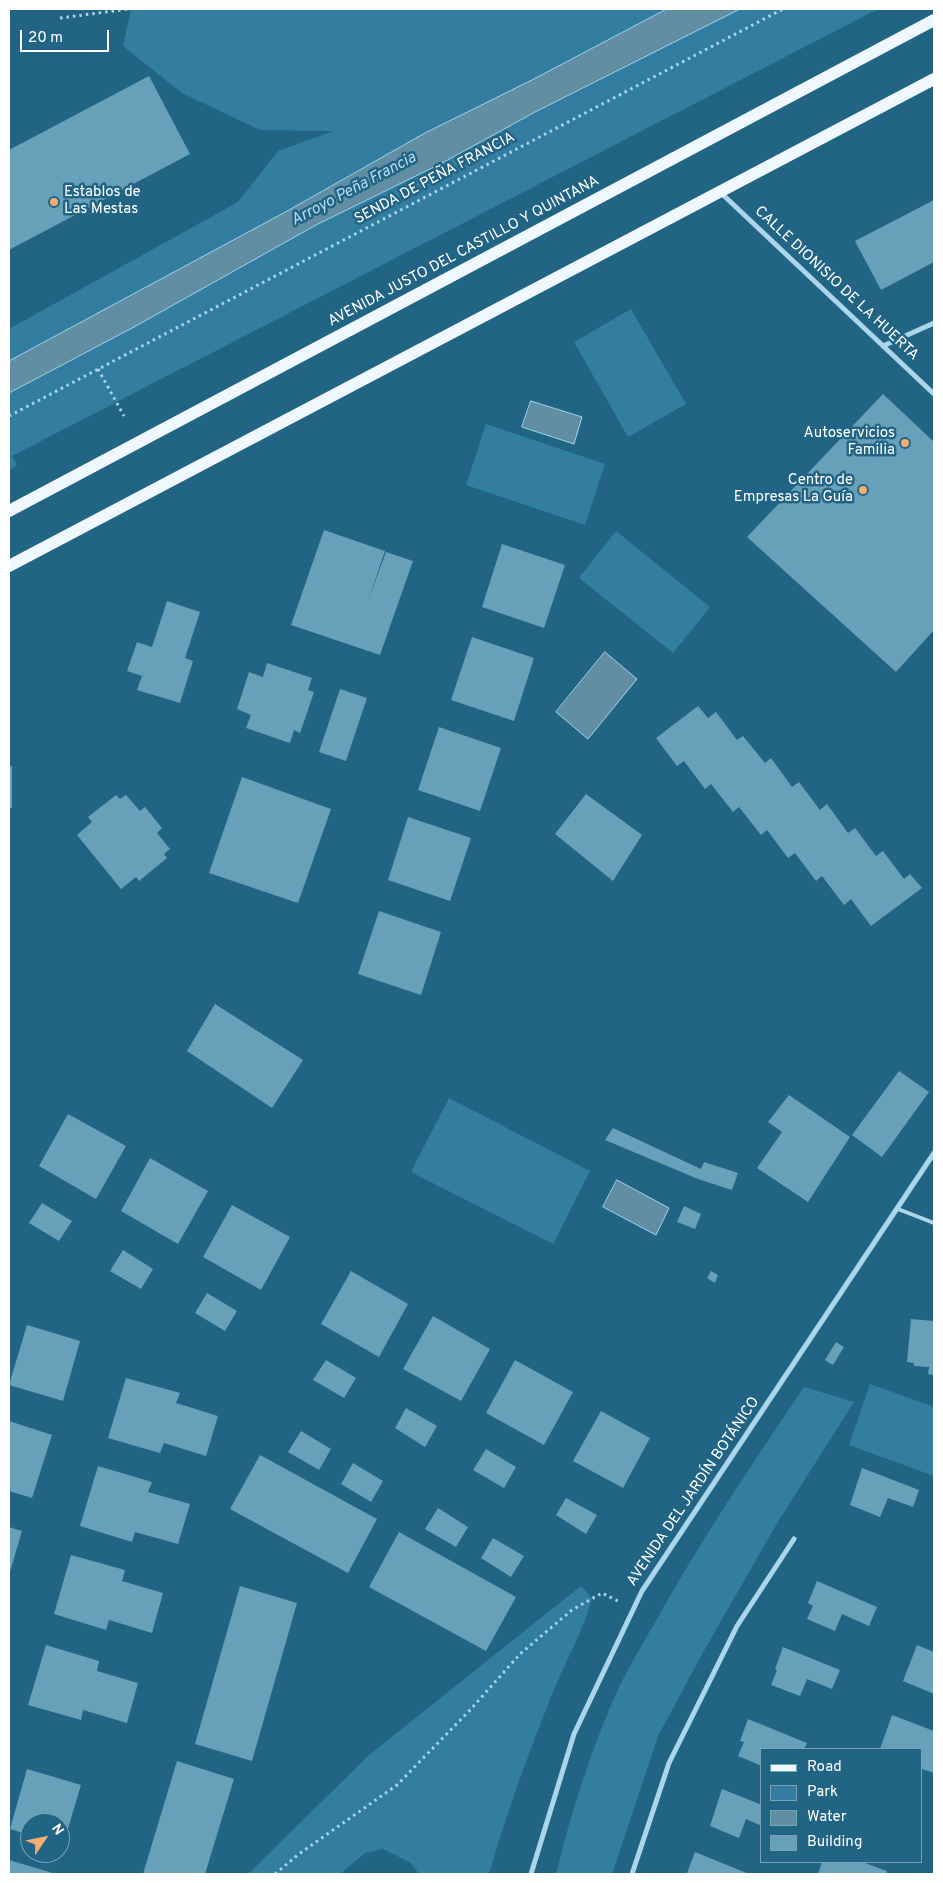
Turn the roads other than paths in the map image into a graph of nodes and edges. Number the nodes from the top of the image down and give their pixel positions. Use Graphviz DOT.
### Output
graph roads {
  1 [pos="934,20"];
  2 [pos="934,79"];
  3 [pos="720,192"];
  4 [pos="934,323"];
  5 [pos="883,346"];
  6 [pos="934,394"];
  7 [pos="9,512"];
  8 [pos="9,566"];
  9 [pos="934,1153"];
  10 [pos="898,1209"];
  11 [pos="934,1223"];
  12 [pos="794,1539"];
  13 [pos="531,1874"];
  14 [pos="632,1874"];
  1 -- 7 [label="main road, AVENIDA JUSTO DEL CASTILLO Y QUINTANA"];
  2 -- 3 [label="main road"];
  3 -- 5 [label="street, CALLE DIONISIO DE LA HUERTA"];
  3 -- 8 [label="main road"];
  4 -- 5 [label="street"];
  5 -- 6 [label="street, CALLE DIONISIO DE LA HUERTA"];
  9 -- 10 [label="street, AVENIDA DEL JARDÍN BOTÁNICO"];
  10 -- 11 [label="lane"];
  10 -- 13 [label="street, AVENIDA DEL JARDÍN BOTÁNICO"];
  12 -- 14 [label="street"];
}
